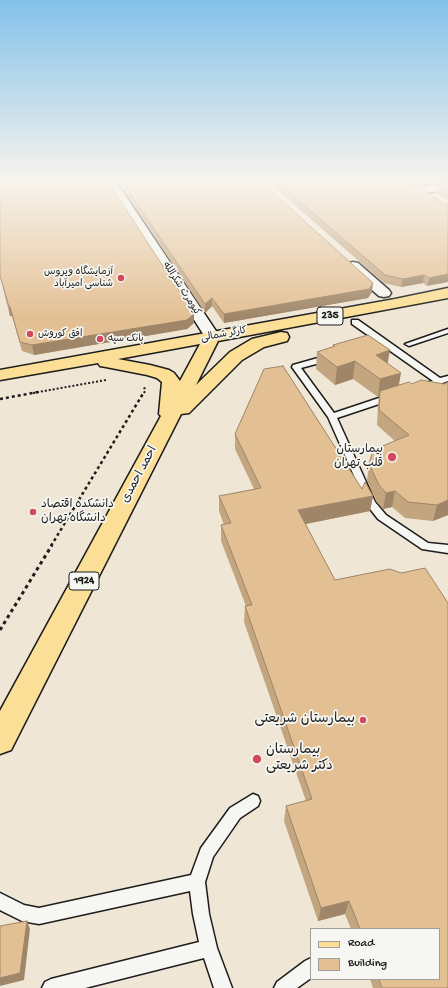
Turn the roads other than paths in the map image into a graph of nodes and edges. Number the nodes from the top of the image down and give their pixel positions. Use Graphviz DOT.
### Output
graph roads {
  1 [pos="140,226"];
  2 [pos="344,257"];
  3 [pos="384,293"];
  4 [pos="448,293"];
  5 [pos="448,303"];
  6 [pos="355,322"];
  7 [pos="448,330"];
  8 [pos="212,337"];
  9 [pos="384,343"];
  10 [pos="409,344"];
  11 [pos="369,347"];
  12 [pos="340,355"];
  13 [pos="91,359"];
  14 [pos="0,375"];
  15 [pos="448,378"];
  16 [pos="439,382"];
  17 [pos="418,389"];
  18 [pos="396,396"];
  19 [pos="332,417"];
  20 [pos="168,423"];
  21 [pos="448,549"];
  22 [pos="0,740"];
  23 [pos="253,801"];
  24 [pos="197,882"];
  25 [pos="0,901"];
  26 [pos="209,948"];
  27 [pos="310,968"];
  28 [pos="51,988"];
  29 [pos="223,988"];
  30 [pos="283,988"];
  1 -- 8 [label="street, کیومرث شکرالله"];
  2 -- 3 [label="street"];
  4 -- 8 [label="main road, کارگر شمالی / 235"];
  5 -- 6 [label="main road, کارگر شمالی"];
  6 -- 9 [label="lane"];
  6 -- 20 [label="main road, کارگر شمالی"];
  7 -- 10 [label="lane"];
  8 -- 13 [label="main road, کارگر شمالی / 235"];
  8 -- 20 [label="main road, احمد احمدی / 1924"];
  9 -- 11 [label="lane"];
  9 -- 16 [label="lane"];
  12 -- 19 [label="lane"];
  13 -- 14 [label="main road, کارگر شمالی / 235"];
  13 -- 20 [label="main road"];
  15 -- 16 [label="lane"];
  16 -- 17 [label="lane"];
  18 -- 19 [label="lane"];
  19 -- 21 [label="lane"];
  20 -- 22 [label="main road, احمد احمدی / 1924"];
  23 -- 24 [label="lane"];
  24 -- 25 [label="lane"];
  24 -- 26 [label="lane"];
  26 -- 28 [label="lane"];
  26 -- 29 [label="lane"];
  27 -- 30 [label="lane"];
}
